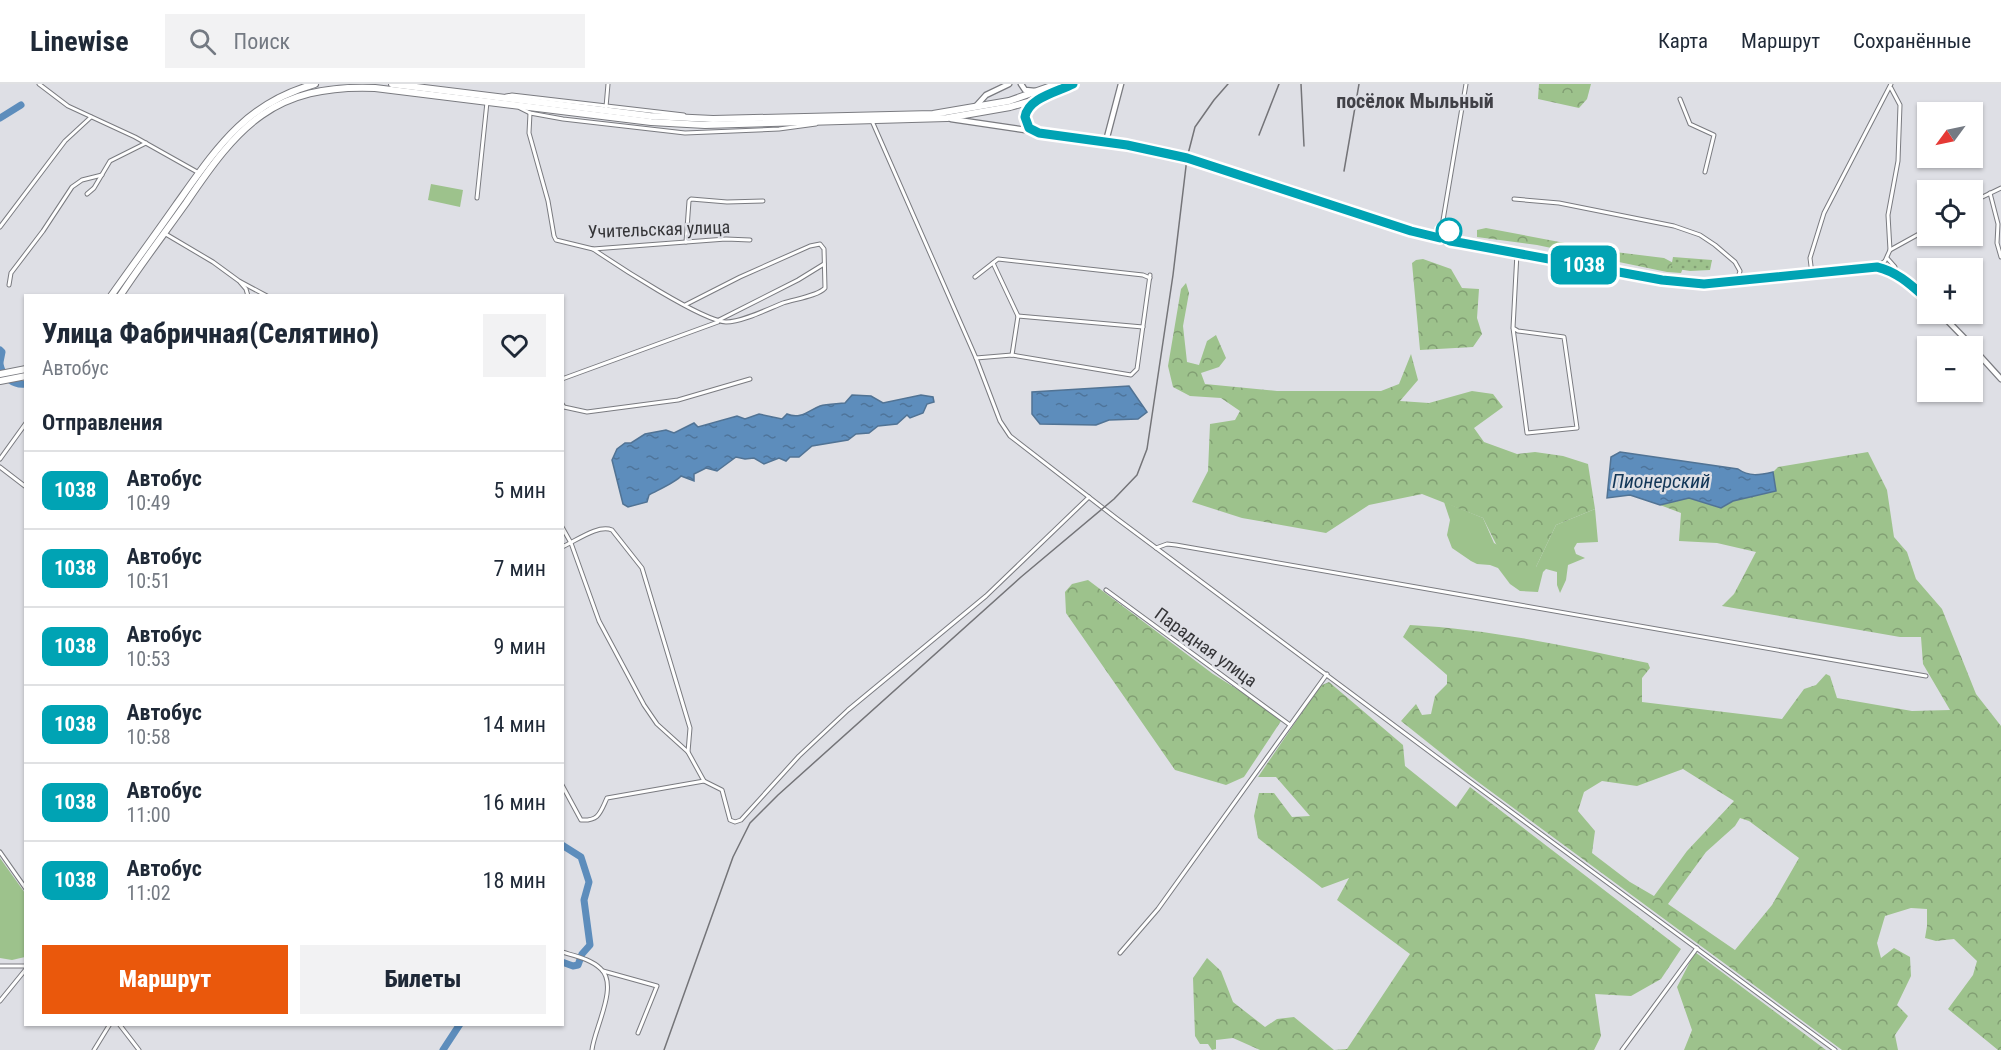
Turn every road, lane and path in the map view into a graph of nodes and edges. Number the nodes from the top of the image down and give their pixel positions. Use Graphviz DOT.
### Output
graph roads {
  1 [pos="39,84"];
  2 [pos="315,84"];
  3 [pos="392,84"];
  4 [pos="464,84"];
  5 [pos="608,84"];
  6 [pos="1009,84"];
  7 [pos="1021,84"];
  8 [pos="1057,84"];
  9 [pos="1072,84"];
  10 [pos="1121,84"];
  11 [pos="1466,84"];
  12 [pos="1891,85"];
  13 [pos="1043,90"];
  14 [pos="463,92"];
  15 [pos="499,97"];
  16 [pos="1042,98"];
  17 [pos="1680,99"];
  18 [pos="486,102"];
  19 [pos="516,106"];
  20 [pos="606,107"];
  21 [pos="969,108"];
  22 [pos="530,113"];
  23 [pos="92,117"];
  24 [pos="947,118"];
  25 [pos="712,119"];
  26 [pos="872,121"];
  27 [pos="824,122"];
  28 [pos="1039,133"];
  29 [pos="1106,141"];
  30 [pos="146,143"];
  31 [pos="1705,172"];
  32 [pos="199,173"];
  33 [pos="102,175"];
  34 [pos="2001,188"];
  35 [pos="1990,193"];
  36 [pos="87,194"];
  37 [pos="1983,196"];
  38 [pos="477,198"];
  39 [pos="1514,199"];
  40 [pos="762,201"];
  41 [pos="0,227"];
  42 [pos="164,233"];
  43 [pos="1917,235"];
  44 [pos="1440,238"];
  45 [pos="750,240"];
  46 [pos="686,242"];
  47 [pos="593,249"];
  48 [pos="1890,250"];
  49 [pos="1517,253"];
  50 [pos="2001,257"];
  51 [pos="1887,258"];
  52 [pos="825,263"];
  53 [pos="993,263"];
  54 [pos="1877,267"];
  55 [pos="1893,272"];
  56 [pos="1812,274"];
  57 [pos="975,277"];
  58 [pos="239,281"];
  59 [pos="1737,282"];
  60 [pos="9,285"];
  61 [pos="1917,291"];
  62 [pos="112,294"];
  63 [pos="121,294"];
  64 [pos="247,294"];
  65 [pos="263,294"];
  66 [pos="685,305"];
  67 [pos="1018,316"];
  68 [pos="720,321"];
  69 [pos="1950,324"];
  70 [pos="1143,327"];
  71 [pos="1513,328"];
  72 [pos="1962,336"];
  73 [pos="1012,355"];
  74 [pos="976,358"];
  75 [pos="1983,359"];
  76 [pos="24,369"];
  77 [pos="0,374"];
  78 [pos="24,376"];
  79 [pos="564,378"];
  80 [pos="750,379"];
  81 [pos="2001,379"];
  82 [pos="0,381"];
  83 [pos="564,407"];
  84 [pos="24,426"];
  85 [pos="0,459"];
  86 [pos="0,468"];
  87 [pos="24,486"];
  88 [pos="1089,497"];
  89 [pos="564,531"];
  90 [pos="571,543"];
  91 [pos="564,546"];
  92 [pos="1156,548"];
  93 [pos="1106,590"];
  94 [pos="1327,674"];
  95 [pos="1926,676"];
  96 [pos="1290,725"];
  97 [pos="688,752"];
  98 [pos="704,781"];
  99 [pos="564,789"];
  100 [pos="0,852"];
  101 [pos="24,886"];
  102 [pos="1697,948"];
  103 [pos="564,953"];
  104 [pos="1120,953"];
  105 [pos="0,966"];
  106 [pos="24,968"];
  107 [pos="24,971"];
  108 [pos="603,971"];
  109 [pos="0,1001"];
  110 [pos="109,1026"];
  111 [pos="121,1026"];
  112 [pos="638,1032"];
  113 [pos="94,1050"];
  114 [pos="139,1050"];
  115 [pos="591,1050"];
  116 [pos="1622,1050"];
  117 [pos="1835,1050"];
  1 -- 23 [label="street"];
  2 -- 32 [label="highway"];
  3 -- 14 [label="highway"];
  4 -- 14 [label="street"];
  5 -- 20 [label="street"];
  6 -- 21 [label="street"];
  7 -- 13 [label="street"];
  8 -- 13 [label="highway"];
  9 -- 16 [label="highway"];
  10 -- 29 [label="street"];
  11 -- 44 [label="street"];
  12 -- 48 [label="street"];
  12 -- 56 [label="street"];
  13 -- 21 [label="highway"];
  14 -- 15 [label="highway"];
  15 -- 20 [label="street"];
  15 -- 25 [label="highway"];
  16 -- 24 [label="highway"];
  16 -- 28 [label="street"];
  17 -- 31 [label="street"];
  18 -- 19 [label="highway"];
  18 -- 38 [label="street"];
  18 -- 42 [label="highway"];
  19 -- 22 [label="street"];
  19 -- 27 [label="highway"];
  20 -- 25 [label="street"];
  21 -- 25 [label="highway"];
  22 -- 27 [label="street"];
  22 -- 47 [label="street, Учительская улица"];
  23 -- 30 [label="street"];
  23 -- 41 [label="street"];
  24 -- 26 [label="highway"];
  24 -- 28 [label="street"];
  26 -- 27 [label="highway"];
  26 -- 74 [label="street"];
  28 -- 29 [label="street"];
  29 -- 44 [label="street"];
  30 -- 32 [label="street"];
  30 -- 33 [label="street"];
  32 -- 62 [label="highway"];
  33 -- 36 [label="street"];
  33 -- 60 [label="street"];
  34 -- 35 [label="street"];
  35 -- 37 [label="street"];
  35 -- 50 [label="street"];
  39 -- 59 [label="street"];
  40 -- 46 [label="street"];
  42 -- 58 [label="street"];
  42 -- 63 [label="highway"];
  43 -- 48 [label="street"];
  44 -- 49 [label="street"];
  45 -- 46 [label="street, Учительская улица"];
  46 -- 47 [label="street, Учительская улица"];
  47 -- 66 [label="street"];
  48 -- 51 [label="street"];
  49 -- 59 [label="street"];
  49 -- 71 [label="street"];
  51 -- 54 [label="street"];
  51 -- 55 [label="street"];
  52 -- 66 [label="street"];
  52 -- 68 [label="street"];
  52 -- 68 [label="street"];
  53 -- 57 [label="street"];
  53 -- 67 [label="street"];
  53 -- 70 [label="street"];
  54 -- 55 [label="street"];
  54 -- 56 [label="street"];
  55 -- 61 [label="street"];
  56 -- 59 [label="street"];
  58 -- 64 [label="street"];
  58 -- 65 [label="street"];
  66 -- 68 [label="street"];
  67 -- 70 [label="street"];
  67 -- 73 [label="street"];
  68 -- 79 [label="street"];
  69 -- 72 [label="street"];
  70 -- 73 [label="street"];
  71 -- 71 [label="street"];
  73 -- 74 [label="street"];
  74 -- 88 [label="street"];
  75 -- 81 [label="street"];
  76 -- 77 [label="highway"];
  78 -- 82 [label="highway"];
  80 -- 83 [label="street"];
  84 -- 85 [label="street"];
  86 -- 87 [label="street"];
  88 -- 92 [label="street"];
  88 -- 98 [label="street"];
  89 -- 90 [label="street"];
  90 -- 91 [label="street"];
  90 -- 97 [label="street"];
  90 -- 97 [label="street"];
  92 -- 94 [label="street"];
  92 -- 95 [label="street"];
  93 -- 96 [label="street, Парадная улица"];
  94 -- 96 [label="street"];
  94 -- 102 [label="street"];
  96 -- 104 [label="street"];
  97 -- 98 [label="street"];
  98 -- 99 [label="street"];
  100 -- 101 [label="street"];
  102 -- 116 [label="street"];
  102 -- 117 [label="street"];
  103 -- 108 [label="street"];
  105 -- 106 [label="street"];
  107 -- 109 [label="street"];
  108 -- 112 [label="street"];
  108 -- 115 [label="street"];
  110 -- 113 [label="street"];
  111 -- 114 [label="street"];
}
